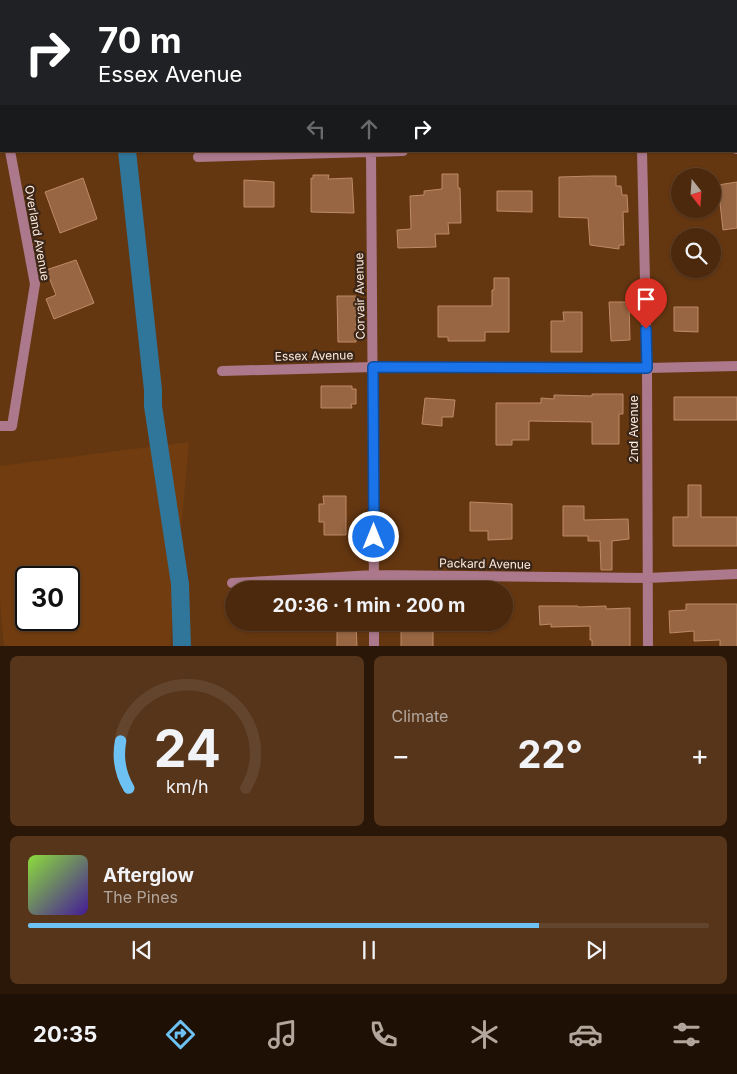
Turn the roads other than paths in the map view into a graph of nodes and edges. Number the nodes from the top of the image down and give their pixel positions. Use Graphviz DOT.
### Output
graph roads {
  1 [pos="10,152"];
  2 [pos="371,152"];
  3 [pos="642,152"];
  4 [pos="198,157"];
  5 [pos="737,366"];
  6 [pos="373,367"];
  7 [pos="647,368"];
  8 [pos="222,371"];
  9 [pos="0,426"];
  10 [pos="737,574"];
  11 [pos="374,575"];
  12 [pos="647,578"];
  13 [pos="268,581"];
  14 [pos="374,581"];
  15 [pos="374,631"];
  16 [pos="374,646"];
  17 [pos="648,646"];
  1 -- 9 [label="street, Overland Avenue"];
  2 -- 4 [label="street"];
  2 -- 6 [label="street, Corvair Avenue"];
  3 -- 7 [label="street, 2nd Avenue"];
  5 -- 7 [label="street, Essex Avenue"];
  6 -- 7 [label="street, Essex Avenue"];
  6 -- 8 [label="street, Essex Avenue"];
  6 -- 11 [label="street, Corvair Avenue"];
  7 -- 12 [label="street, 2nd Avenue"];
  10 -- 12 [label="street, Packard Avenue"];
  11 -- 12 [label="street, Packard Avenue"];
  11 -- 13 [label="street, Packard Avenue"];
  11 -- 14 [label="street, Corvair Avenue"];
  12 -- 17 [label="street, 2nd Avenue"];
  15 -- 16 [label="street"];
}
